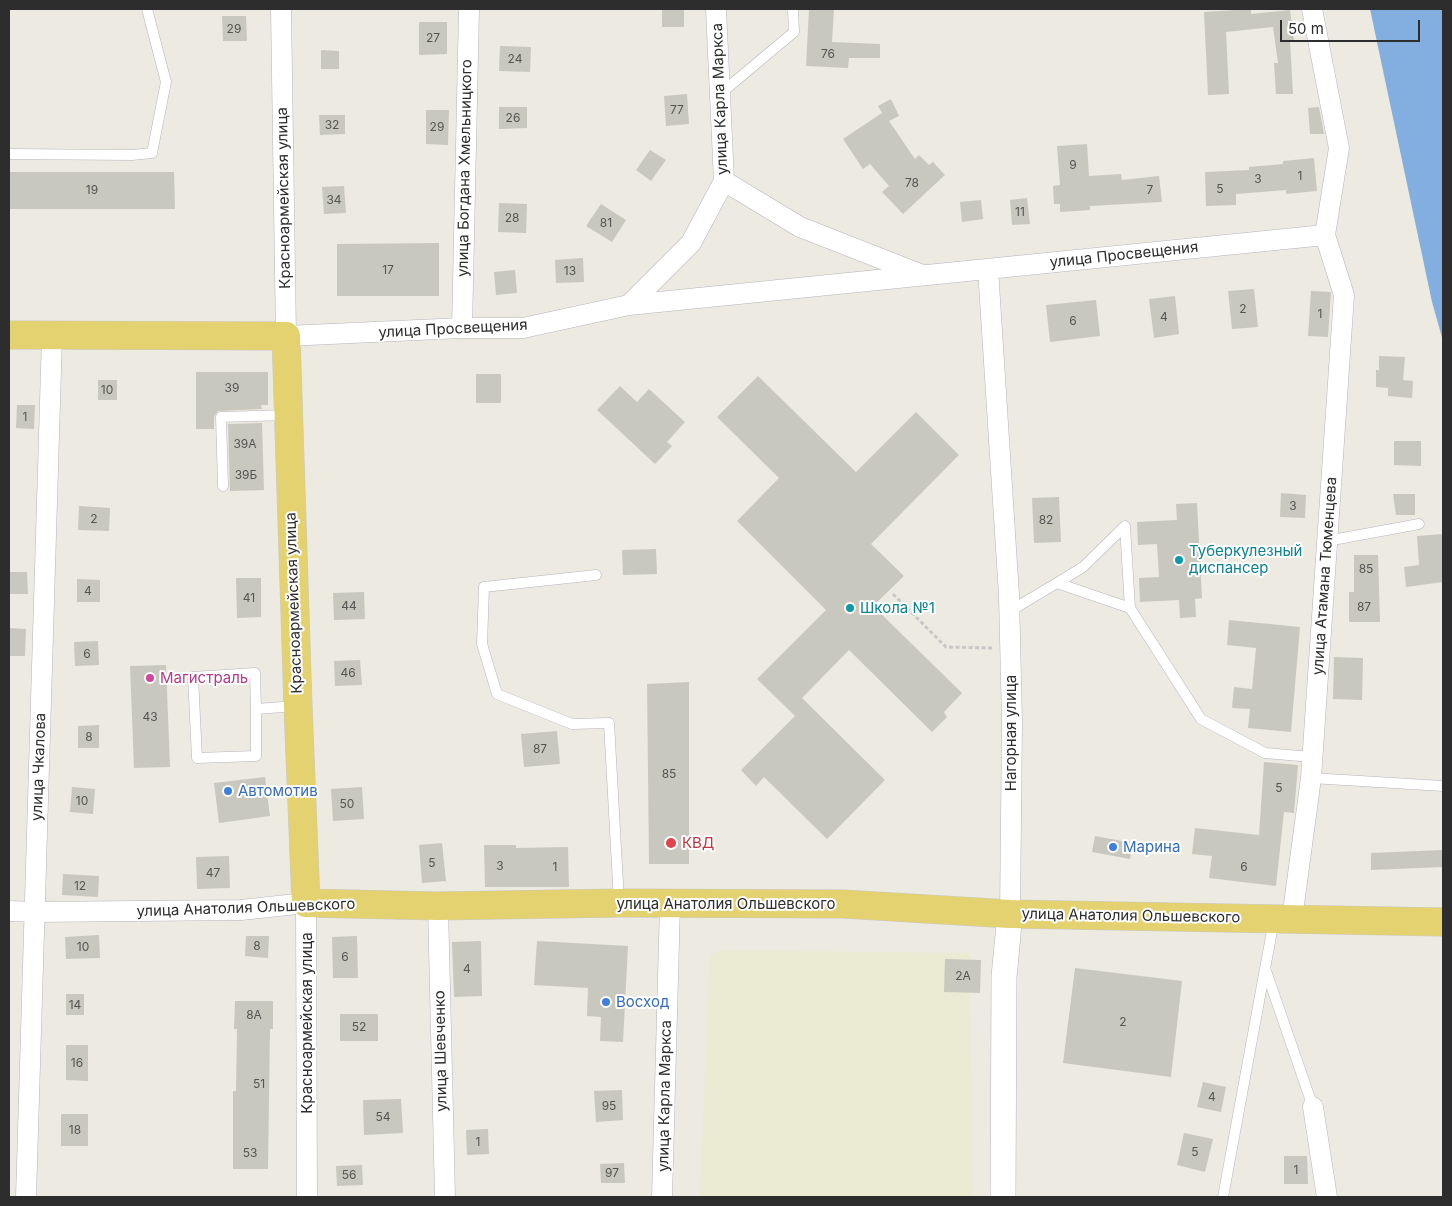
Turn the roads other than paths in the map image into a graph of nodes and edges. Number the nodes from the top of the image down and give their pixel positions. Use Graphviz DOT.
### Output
graph roads {
  1 [pos="147,9"];
  2 [pos="281,9"];
  3 [pos="469,9"];
  4 [pos="716,9"];
  5 [pos="793,9"];
  6 [pos="1312,9"];
  7 [pos="720,94"];
  8 [pos="9,154"];
  9 [pos="724,180"];
  10 [pos="1325,235"];
  11 [pos="988,269"];
  12 [pos="924,275"];
  13 [pos="629,305"];
  14 [pos="462,328"];
  15 [pos="9,335"];
  16 [pos="52,336"];
  17 [pos="286,336"];
  18 [pos="289,415"];
  19 [pos="223,486"];
  20 [pos="1419,524"];
  21 [pos="1327,541"];
  22 [pos="596,574"];
  23 [pos="1056,583"];
  24 [pos="1130,608"];
  25 [pos="1010,611"];
  26 [pos="298,706"];
  27 [pos="256,709"];
  28 [pos="1312,757"];
  29 [pos="1311,778"];
  30 [pos="1443,786"];
  31 [pos="306,903"];
  32 [pos="619,903"];
  33 [pos="670,904"];
  34 [pos="438,906"];
  35 [pos="9,911"];
  36 [pos="35,912"];
  37 [pos="1010,914"];
  38 [pos="1283,919"];
  39 [pos="1443,922"];
  40 [pos="1265,968"];
  41 [pos="1313,1107"];
  42 [pos="26,1197"];
  43 [pos="307,1197"];
  44 [pos="444,1197"];
  45 [pos="662,1197"];
  46 [pos="1003,1197"];
  47 [pos="1224,1197"];
  48 [pos="1327,1197"];
  1 -- 8 [label="lane"];
  2 -- 17 [label="street, Красноармейская улица"];
  3 -- 14 [label="street, улица Богдана Хмельницкого"];
  4 -- 7 [label="street, улица Карла Маркса"];
  5 -- 7 [label="lane"];
  6 -- 10 [label="street"];
  7 -- 9 [label="street, улица Карла Маркса"];
  9 -- 12 [label="street, улица Просвещения"];
  9 -- 13 [label="street, улица Карла Маркса"];
  10 -- 11 [label="street, улица Просвещения"];
  10 -- 21 [label="street, улица Атамана Тюменцева"];
  11 -- 12 [label="street, улица Просвещения"];
  11 -- 25 [label="street, Нагорная улица"];
  12 -- 13 [label="street, улица Просвещения"];
  13 -- 14 [label="street, улица Просвещения"];
  14 -- 17 [label="street, улица Просвещения"];
  15 -- 16 [label="highway, улица Просвещения"];
  16 -- 17 [label="highway, улица Просвещения"];
  16 -- 36 [label="street, улица Чкалова"];
  17 -- 18 [label="highway, Красноармейская улица"];
  18 -- 19 [label="lane"];
  18 -- 26 [label="highway, Красноармейская улица"];
  20 -- 21 [label="lane"];
  21 -- 28 [label="street, улица Атамана Тюменцева"];
  22 -- 32 [label="lane"];
  23 -- 24 [label="lane"];
  23 -- 24 [label="lane"];
  23 -- 25 [label="lane"];
  24 -- 28 [label="lane"];
  25 -- 37 [label="street, Нагорная улица"];
  26 -- 27 [label="lane"];
  26 -- 31 [label="highway, Красноармейская улица"];
  27 -- 27 [label="lane"];
  28 -- 29 [label="street, улица Атамана Тюменцева"];
  29 -- 30 [label="lane"];
  29 -- 38 [label="street, улица Атамана Тюменцева"];
  31 -- 34 [label="highway, улица Анатолия Ольшевского"];
  31 -- 36 [label="street, улица Анатолия Ольшевского"];
  31 -- 43 [label="street, Красноармейская улица"];
  32 -- 33 [label="highway, улица Анатолия Ольшевского"];
  32 -- 34 [label="highway, улица Анатолия Ольшевского"];
  33 -- 37 [label="highway, улица Анатолия Ольшевского"];
  33 -- 45 [label="street, улица Карла Маркса"];
  34 -- 44 [label="street, улица Шевченко"];
  35 -- 36 [label="street, улица Анатолия Ольшевского"];
  36 -- 42 [label="street, улица Чкалова"];
  37 -- 38 [label="highway, улица Анатолия Ольшевского"];
  37 -- 46 [label="street, Нагорная улица"];
  38 -- 39 [label="highway, улица Анатолия Ольшевского"];
  38 -- 40 [label="lane"];
  40 -- 41 [label="lane"];
  40 -- 47 [label="lane"];
  41 -- 48 [label="street"];
}
